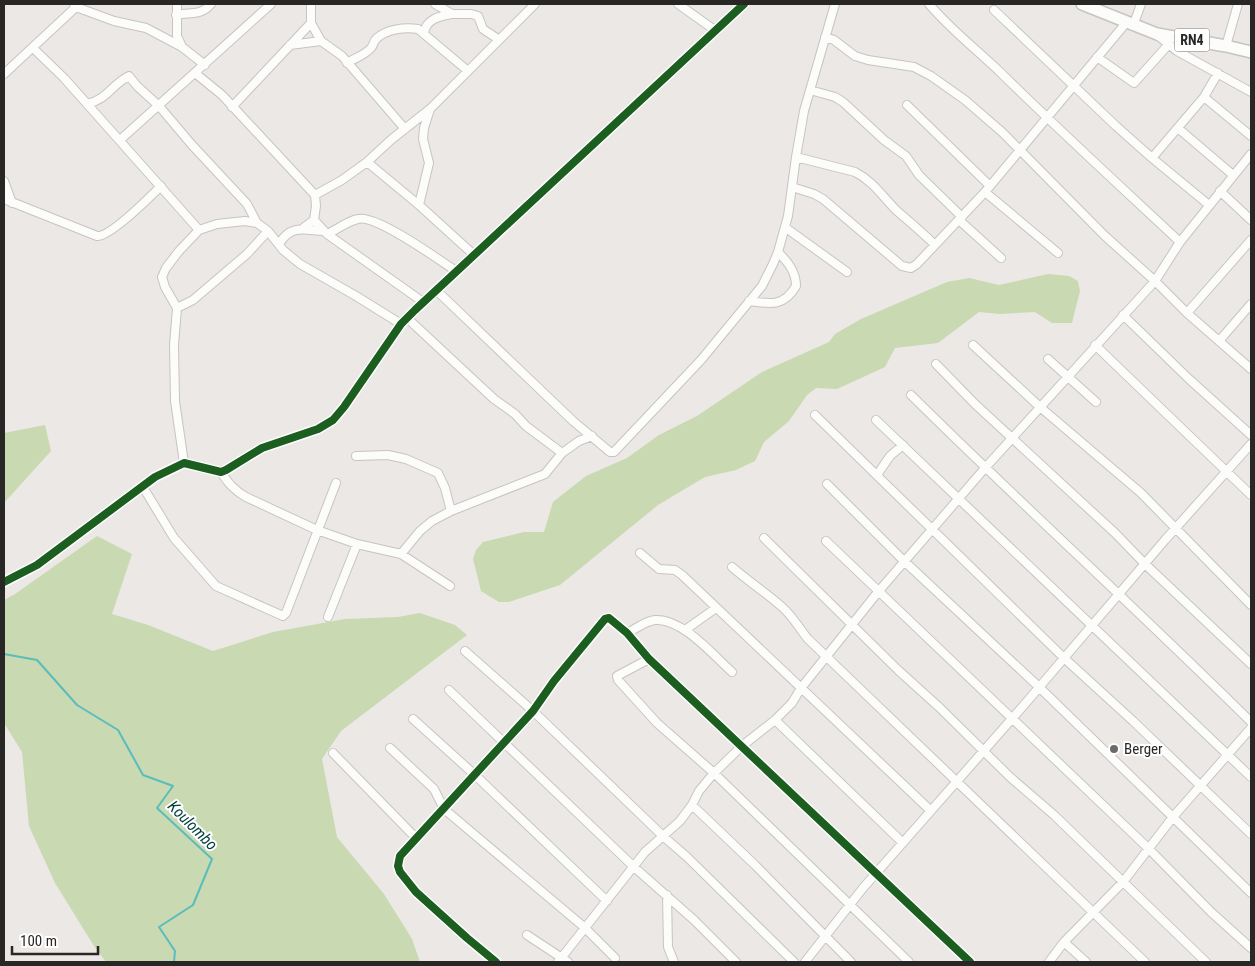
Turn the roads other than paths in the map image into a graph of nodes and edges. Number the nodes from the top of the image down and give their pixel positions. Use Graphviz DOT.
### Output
graph roads {
  1 [pos="177,4"];
  2 [pos="211,4"];
  3 [pos="271,4"];
  4 [pos="310,4"];
  5 [pos="435,4"];
  6 [pos="535,4"];
  7 [pos="678,4"];
  8 [pos="744,4"];
  9 [pos="835,4"];
  10 [pos="929,4"];
  11 [pos="1082,4"];
  12 [pos="1141,4"];
  13 [pos="1238,4"];
  14 [pos="75,5"];
  15 [pos="994,10"];
  16 [pos="452,14"];
  17 [pos="176,15"];
  18 [pos="312,23"];
  19 [pos="1129,24"];
  20 [pos="716,31"];
  21 [pos="424,33"];
  22 [pos="1157,34"];
  23 [pos="825,36"];
  24 [pos="498,39"];
  25 [pos="321,41"];
  26 [pos="1169,44"];
  27 [pos="290,45"];
  28 [pos="1226,46"];
  29 [pos="182,47"];
  30 [pos="33,48"];
  31 [pos="1251,52"];
  32 [pos="1097,57"];
  33 [pos="348,63"];
  34 [pos="205,65"];
  35 [pos="468,71"];
  36 [pos="195,73"];
  37 [pos="1218,73"];
  38 [pos="4,74"];
  39 [pos="1074,85"];
  40 [pos="810,90"];
  41 [pos="1251,92"];
  42 [pos="1204,97"];
  43 [pos="87,104"];
  44 [pos="906,104"];
  45 [pos="160,106"];
  46 [pos="232,108"];
  47 [pos="430,108"];
  48 [pos="1047,118"];
  49 [pos="405,129"];
  50 [pos="1179,129"];
  51 [pos="1251,136"];
  52 [pos="120,140"];
  53 [pos="1019,151"];
  54 [pos="1251,154"];
  55 [pos="796,157"];
  56 [pos="1152,158"];
  57 [pos="367,162"];
  58 [pos="1233,175"];
  59 [pos="4,181"];
  60 [pos="162,186"];
  61 [pos="792,187"];
  62 [pos="988,189"];
  63 [pos="1220,191"];
  64 [pos="314,195"];
  65 [pos="4,199"];
  66 [pos="12,203"];
  67 [pos="1209,205"];
  68 [pos="419,206"];
  69 [pos="252,210"];
  70 [pos="961,219"];
  71 [pos="314,220"];
  72 [pos="1251,220"];
  73 [pos="245,221"];
  74 [pos="258,223"];
  75 [pos="786,228"];
  76 [pos="302,229"];
  77 [pos="199,230"];
  78 [pos="268,231"];
  79 [pos="325,233"];
  80 [pos="260,240"];
  81 [pos="1251,240"];
  82 [pos="1180,242"];
  83 [pos="277,243"];
  84 [pos="935,245"];
  85 [pos="778,252"];
  86 [pos="1058,253"];
  87 [pos="474,255"];
  88 [pos="1001,258"];
  89 [pos="456,272"];
  90 [pos="847,272"];
  91 [pos="1155,281"];
  92 [pos="436,290"];
  93 [pos="749,301"];
  94 [pos="423,302"];
  95 [pos="1251,304"];
  96 [pos="177,308"];
  97 [pos="1187,313"];
  98 [pos="1123,315"];
  99 [pos="408,318"];
  100 [pos="401,324"];
  101 [pos="1219,341"];
  102 [pos="973,345"];
  103 [pos="1095,345"];
  104 [pos="1048,359"];
  105 [pos="936,364"];
  106 [pos="1251,367"];
  107 [pos="1068,376"];
  108 [pos="910,395"];
  109 [pos="1096,402"];
  110 [pos="1040,407"];
  111 [pos="815,415"];
  112 [pos="876,420"];
  113 [pos="1251,435"];
  114 [pos="592,436"];
  115 [pos="1012,438"];
  116 [pos="1251,444"];
  117 [pos="903,445"];
  118 [pos="562,453"];
  119 [pos="356,456"];
  120 [pos="184,463"];
  121 [pos="985,468"];
  122 [pos="1227,471"];
  123 [pos="221,472"];
  124 [pos="876,475"];
  125 [pos="336,483"];
  126 [pos="827,484"];
  127 [pos="143,487"];
  128 [pos="1251,495"];
  129 [pos="959,498"];
  130 [pos="451,511"];
  131 [pos="932,529"];
  132 [pos="1176,529"];
  133 [pos="317,530"];
  134 [pos="764,538"];
  135 [pos="826,541"];
  136 [pos="357,544"];
  137 [pos="640,553"];
  138 [pos="401,554"];
  139 [pos="904,561"];
  140 [pos="1145,564"];
  141 [pos="732,567"];
  142 [pos="4,582"];
  143 [pos="450,586"];
  144 [pos="878,592"];
  145 [pos="1119,594"];
  146 [pos="1251,605"];
  147 [pos="716,608"];
  148 [pos="328,617"];
  149 [pos="853,624"];
  150 [pos="1092,624"];
  151 [pos="685,630"];
  152 [pos="627,633"];
  153 [pos="465,651"];
  154 [pos="826,656"];
  155 [pos="1064,658"];
  156 [pos="649,659"];
  157 [pos="1251,664"];
  158 [pos="732,672"];
  159 [pos="1039,687"];
  160 [pos="801,688"];
  161 [pos="449,690"];
  162 [pos="534,711"];
  163 [pos="413,719"];
  164 [pos="1012,719"];
  165 [pos="776,720"];
  166 [pos="1251,722"];
  167 [pos="1251,728"];
  168 [pos="505,743"];
  169 [pos="742,746"];
  170 [pos="390,748"];
  171 [pos="984,751"];
  172 [pos="333,753"];
  173 [pos="1228,755"];
  174 [pos="714,773"];
  175 [pos="476,775"];
  176 [pos="1251,777"];
  177 [pos="956,781"];
  178 [pos="1202,786"];
  179 [pos="692,805"];
  180 [pos="444,809"];
  181 [pos="930,810"];
  182 [pos="1173,817"];
  183 [pos="1251,834"];
  184 [pos="664,837"];
  185 [pos="416,838"];
  186 [pos="903,843"];
  187 [pos="1148,848"];
  188 [pos="634,867"];
  189 [pos="876,873"];
  190 [pos="1123,882"];
  191 [pos="1251,892"];
  192 [pos="667,895"];
  193 [pos="607,901"];
  194 [pos="849,905"];
  195 [pos="1094,912"];
  196 [pos="584,928"];
  197 [pos="527,935"];
  198 [pos="825,938"];
  199 [pos="1064,942"];
  200 [pos="1251,948"];
  201 [pos="615,958"];
  202 [pos="563,960"];
  203 [pos="496,962"];
  204 [pos="674,962"];
  205 [pos="736,962"];
  206 [pos="794,962"];
  207 [pos="805,962"];
  208 [pos="851,962"];
  209 [pos="909,962"];
  210 [pos="970,962"];
  211 [pos="1049,962"];
  212 [pos="1086,962"];
  213 [pos="1146,962"];
  214 [pos="1206,962"];
  1 -- 17 [label="street"];
  2 -- 17 [label="street"];
  3 -- 34 [label="street"];
  4 -- 18 [label="street"];
  5 -- 16 [label="street"];
  6 -- 24 [label="street"];
  7 -- 20 [label="street"];
  8 -- 20 [label="street"];
  9 -- 23 [label="street"];
  10 -- 48 [label="street"];
  11 -- 19 [label="highway, RN4"];
  12 -- 19 [label="street"];
  13 -- 28 [label="street"];
  14 -- 29 [label="street"];
  14 -- 30 [label="street"];
  15 -- 39 [label="street"];
  16 -- 21 [label="street"];
  16 -- 24 [label="street"];
  17 -- 29 [label="street"];
  18 -- 25 [label="street"];
  18 -- 27 [label="street"];
  19 -- 22 [label="highway, RN4"];
  19 -- 32 [label="street"];
  20 -- 87 [label="street"];
  21 -- 33 [label="street"];
  21 -- 35 [label="street"];
  22 -- 26 [label="street"];
  22 -- 28 [label="highway, RN4"];
  23 -- 40 [label="street"];
  23 -- 53 [label="street"];
  24 -- 35 [label="street"];
  25 -- 27 [label="street"];
  25 -- 33 [label="street"];
  26 -- 32 [label="street"];
  26 -- 37 [label="street"];
  27 -- 46 [label="street"];
  28 -- 31 [label="highway, RN4"];
  29 -- 34 [label="street"];
  30 -- 38 [label="street"];
  30 -- 43 [label="street"];
  32 -- 39 [label="street"];
  33 -- 49 [label="street"];
  34 -- 36 [label="street"];
  35 -- 47 [label="street"];
  36 -- 45 [label="street"];
  36 -- 46 [label="street"];
  37 -- 41 [label="street"];
  37 -- 42 [label="street"];
  39 -- 48 [label="street"];
  39 -- 56 [label="street"];
  40 -- 55 [label="street"];
  40 -- 70 [label="street"];
  42 -- 50 [label="street"];
  42 -- 51 [label="street"];
  43 -- 45 [label="street"];
  43 -- 52 [label="street"];
  44 -- 62 [label="street"];
  45 -- 52 [label="street"];
  45 -- 69 [label="street"];
  46 -- 64 [label="street"];
  47 -- 49 [label="street"];
  47 -- 68 [label="street"];
  48 -- 53 [label="street"];
  48 -- 82 [label="street"];
  49 -- 57 [label="street"];
  50 -- 56 [label="street"];
  50 -- 58 [label="street"];
  52 -- 60 [label="street"];
  53 -- 62 [label="street"];
  53 -- 91 [label="street"];
  54 -- 58 [label="street"];
  55 -- 61 [label="street"];
  55 -- 84 [label="street"];
  56 -- 67 [label="street"];
  57 -- 64 [label="street"];
  57 -- 68 [label="street"];
  58 -- 63 [label="street"];
  59 -- 66 [label="street"];
  60 -- 66 [label="street"];
  60 -- 77 [label="street"];
  61 -- 75 [label="street"];
  61 -- 84 [label="street"];
  62 -- 70 [label="street"];
  62 -- 86 [label="street"];
  63 -- 67 [label="street"];
  63 -- 72 [label="street"];
  64 -- 71 [label="street"];
  65 -- 66 [label="street"];
  67 -- 82 [label="street"];
  68 -- 87 [label="street"];
  69 -- 73 [label="street"];
  69 -- 74 [label="street"];
  70 -- 84 [label="street"];
  70 -- 88 [label="street"];
  71 -- 76 [label="street"];
  71 -- 79 [label="street"];
  73 -- 74 [label="street"];
  73 -- 77 [label="street"];
  74 -- 78 [label="street"];
  75 -- 85 [label="street"];
  75 -- 90 [label="street"];
  76 -- 79 [label="street"];
  76 -- 83 [label="street"];
  77 -- 96 [label="street"];
  78 -- 80 [label="street"];
  78 -- 83 [label="street"];
  79 -- 89 [label="street"];
  79 -- 94 [label="street"];
  80 -- 83 [label="street"];
  80 -- 96 [label="street"];
  81 -- 97 [label="street"];
  82 -- 91 [label="street"];
  83 -- 100 [label="street"];
  85 -- 93 [label="street"];
  85 -- 93 [label="street"];
  87 -- 89 [label="street"];
  89 -- 92 [label="street"];
  91 -- 97 [label="street"];
  91 -- 98 [label="street"];
  92 -- 94 [label="street"];
  92 -- 114 [label="street"];
  93 -- 114 [label="street"];
  94 -- 99 [label="street"];
  95 -- 101 [label="street"];
  96 -- 120 [label="street"];
  97 -- 101 [label="street"];
  98 -- 103 [label="street"];
  98 -- 113 [label="street"];
  99 -- 100 [label="street"];
  99 -- 118 [label="street"];
  100 -- 123 [label="street"];
  101 -- 106 [label="street"];
  102 -- 110 [label="street"];
  103 -- 107 [label="street"];
  103 -- 122 [label="street"];
  104 -- 107 [label="street"];
  105 -- 115 [label="street"];
  107 -- 109 [label="street"];
  107 -- 110 [label="street"];
  108 -- 121 [label="street"];
  110 -- 115 [label="street"];
  110 -- 132 [label="street"];
  111 -- 124 [label="street"];
  112 -- 117 [label="street"];
  114 -- 118 [label="street"];
  115 -- 121 [label="street"];
  115 -- 140 [label="street"];
  116 -- 122 [label="street"];
  117 -- 124 [label="street"];
  117 -- 129 [label="street"];
  118 -- 130 [label="street"];
  119 -- 130 [label="street"];
  120 -- 123 [label="street"];
  120 -- 127 [label="street"];
  121 -- 129 [label="street"];
  121 -- 145 [label="street"];
  122 -- 128 [label="street"];
  122 -- 132 [label="street"];
  123 -- 133 [label="street"];
  124 -- 131 [label="street"];
  125 -- 133 [label="street"];
  126 -- 139 [label="street"];
  127 -- 133 [label="street"];
  127 -- 142 [label="street"];
  129 -- 131 [label="street"];
  129 -- 150 [label="street"];
  130 -- 138 [label="street"];
  131 -- 139 [label="street"];
  131 -- 155 [label="street"];
  132 -- 140 [label="street"];
  132 -- 146 [label="street"];
  133 -- 136 [label="street"];
  134 -- 149 [label="street"];
  135 -- 144 [label="street"];
  136 -- 138 [label="street"];
  136 -- 148 [label="street"];
  137 -- 147 [label="street"];
  138 -- 143 [label="street"];
  139 -- 144 [label="street"];
  139 -- 159 [label="street"];
  140 -- 145 [label="street"];
  140 -- 157 [label="street"];
  141 -- 154 [label="street"];
  144 -- 149 [label="street"];
  144 -- 164 [label="street"];
  145 -- 150 [label="street"];
  145 -- 166 [label="street"];
  147 -- 151 [label="street"];
  147 -- 160 [label="street"];
  149 -- 154 [label="street"];
  149 -- 171 [label="street"];
  150 -- 155 [label="street"];
  150 -- 173 [label="street"];
  151 -- 152 [label="street"];
  151 -- 158 [label="street"];
  152 -- 156 [label="street"];
  152 -- 162 [label="street"];
  153 -- 162 [label="street"];
  154 -- 160 [label="street"];
  154 -- 177 [label="street"];
  155 -- 159 [label="street"];
  155 -- 178 [label="street"];
  156 -- 169 [label="street"];
  156 -- 174 [label="street"];
  159 -- 164 [label="street"];
  159 -- 182 [label="street"];
  160 -- 165 [label="street"];
  160 -- 181 [label="street"];
  161 -- 168 [label="street"];
  162 -- 168 [label="street"];
  162 -- 184 [label="street"];
  163 -- 175 [label="street"];
  164 -- 171 [label="street"];
  164 -- 187 [label="street"];
  165 -- 169 [label="street"];
  165 -- 186 [label="street"];
  167 -- 173 [label="street"];
  168 -- 175 [label="street"];
  168 -- 188 [label="street"];
  169 -- 174 [label="street"];
  169 -- 189 [label="street"];
  170 -- 180 [label="street"];
  171 -- 177 [label="street"];
  171 -- 190 [label="street"];
  172 -- 185 [label="street"];
  173 -- 176 [label="street"];
  173 -- 178 [label="street"];
  174 -- 179 [label="street"];
  174 -- 194 [label="street"];
  175 -- 180 [label="street"];
  175 -- 193 [label="street"];
  177 -- 181 [label="street"];
  177 -- 195 [label="street"];
  178 -- 182 [label="street"];
  178 -- 183 [label="street"];
  179 -- 184 [label="street"];
  179 -- 198 [label="street"];
  180 -- 185 [label="street"];
  180 -- 196 [label="street"];
  181 -- 186 [label="street"];
  182 -- 187 [label="street"];
  182 -- 191 [label="street"];
  184 -- 188 [label="street"];
  184 -- 206 [label="street"];
  185 -- 203 [label="street"];
  186 -- 189 [label="street"];
  187 -- 190 [label="street"];
  187 -- 200 [label="street"];
  188 -- 192 [label="street"];
  188 -- 193 [label="street"];
  189 -- 194 [label="street"];
  189 -- 210 [label="street"];
  190 -- 195 [label="street"];
  190 -- 214 [label="street"];
  192 -- 204 [label="street"];
  192 -- 205 [label="street"];
  193 -- 196 [label="street"];
  194 -- 198 [label="street"];
  194 -- 209 [label="street"];
  195 -- 199 [label="street"];
  195 -- 213 [label="street"];
  196 -- 201 [label="street"];
  196 -- 202 [label="street"];
  197 -- 202 [label="street"];
  198 -- 207 [label="street"];
  198 -- 208 [label="street"];
  199 -- 211 [label="street"];
  199 -- 212 [label="street"];
}
